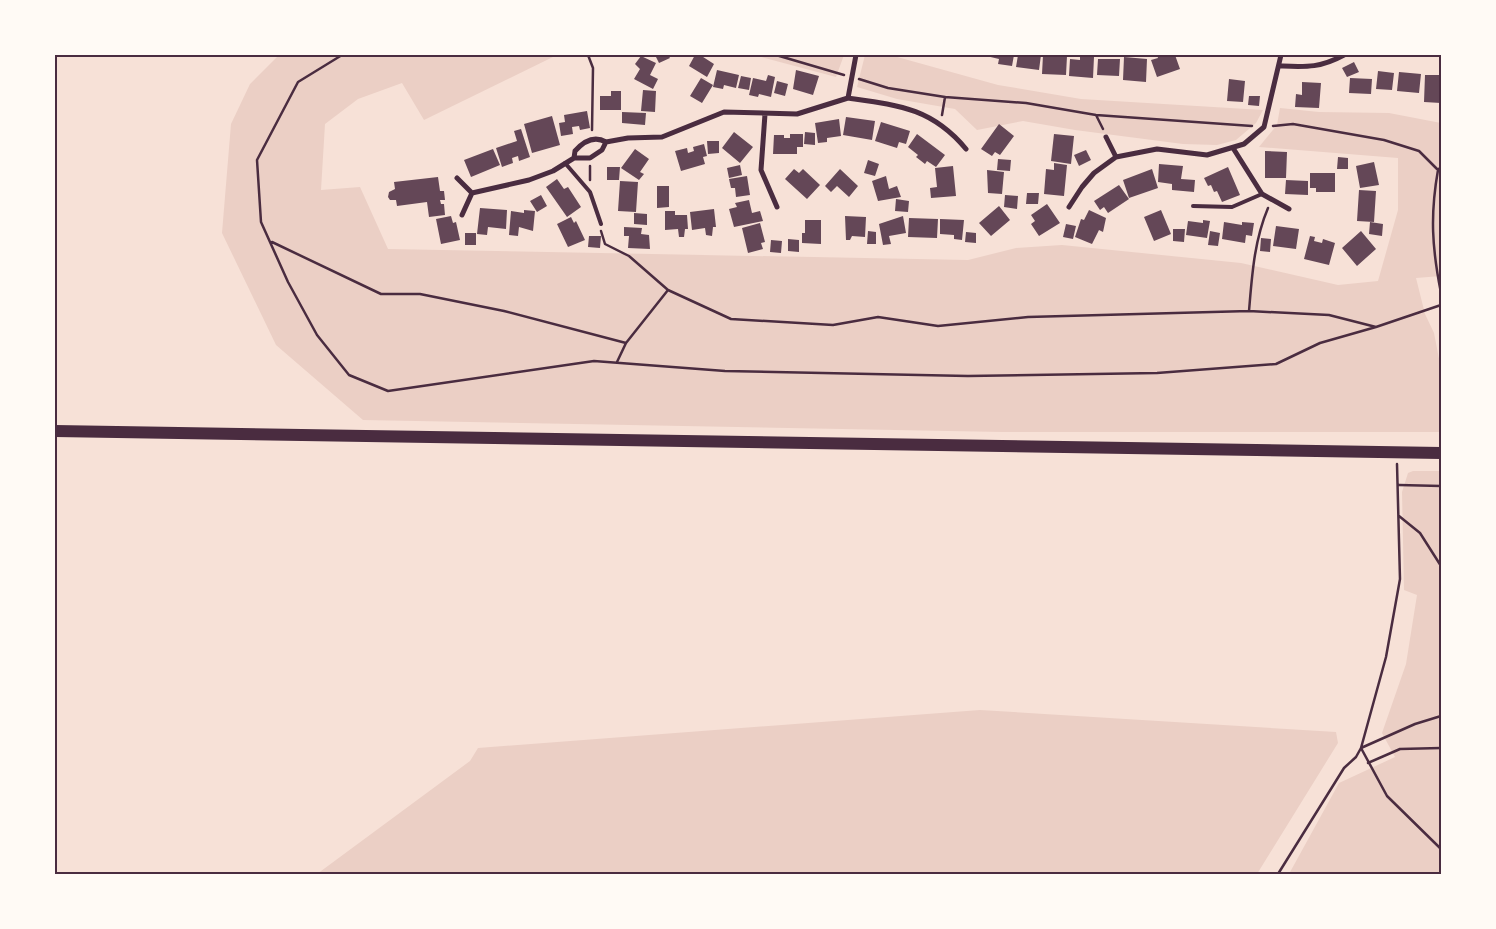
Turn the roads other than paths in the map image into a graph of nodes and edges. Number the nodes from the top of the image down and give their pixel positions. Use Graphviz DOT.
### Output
graph roads {
  1 [pos="856,55"];
  2 [pos="1281,55"];
  3 [pos="1344,55"];
  4 [pos="1280,66"];
  5 [pos="848,98"];
  6 [pos="765,114"];
  7 [pos="1106,137"];
  8 [pos="606,142"];
  9 [pos="1232,148"];
  10 [pos="966,149"];
  11 [pos="1116,157"];
  12 [pos="574,158"];
  13 [pos="565,163"];
  14 [pos="457,178"];
  15 [pos="472,193"];
  16 [pos="1262,194"];
  17 [pos="1193,206"];
  18 [pos="777,207"];
  19 [pos="1069,208"];
  20 [pos="1289,209"];
  21 [pos="462,215"];
  22 [pos="601,224"];
  23 [pos="55,431"];
  24 [pos="1441,453"];
  1 -- 5 [label="street"];
  2 -- 4 [label="street"];
  3 -- 4 [label="street"];
  4 -- 9 [label="street"];
  5 -- 6 [label="street"];
  5 -- 10 [label="street"];
  6 -- 8 [label="street"];
  6 -- 18 [label="street"];
  7 -- 11 [label="street"];
  8 -- 12 [label="street"];
  8 -- 12 [label="street"];
  9 -- 11 [label="street"];
  9 -- 16 [label="street"];
  11 -- 19 [label="street"];
  12 -- 13 [label="street"];
  13 -- 15 [label="street"];
  13 -- 22 [label="lane"];
  14 -- 15 [label="street"];
  15 -- 21 [label="street"];
  16 -- 17 [label="lane"];
  16 -- 20 [label="street"];
  23 -- 24 [label="main road"];
}
